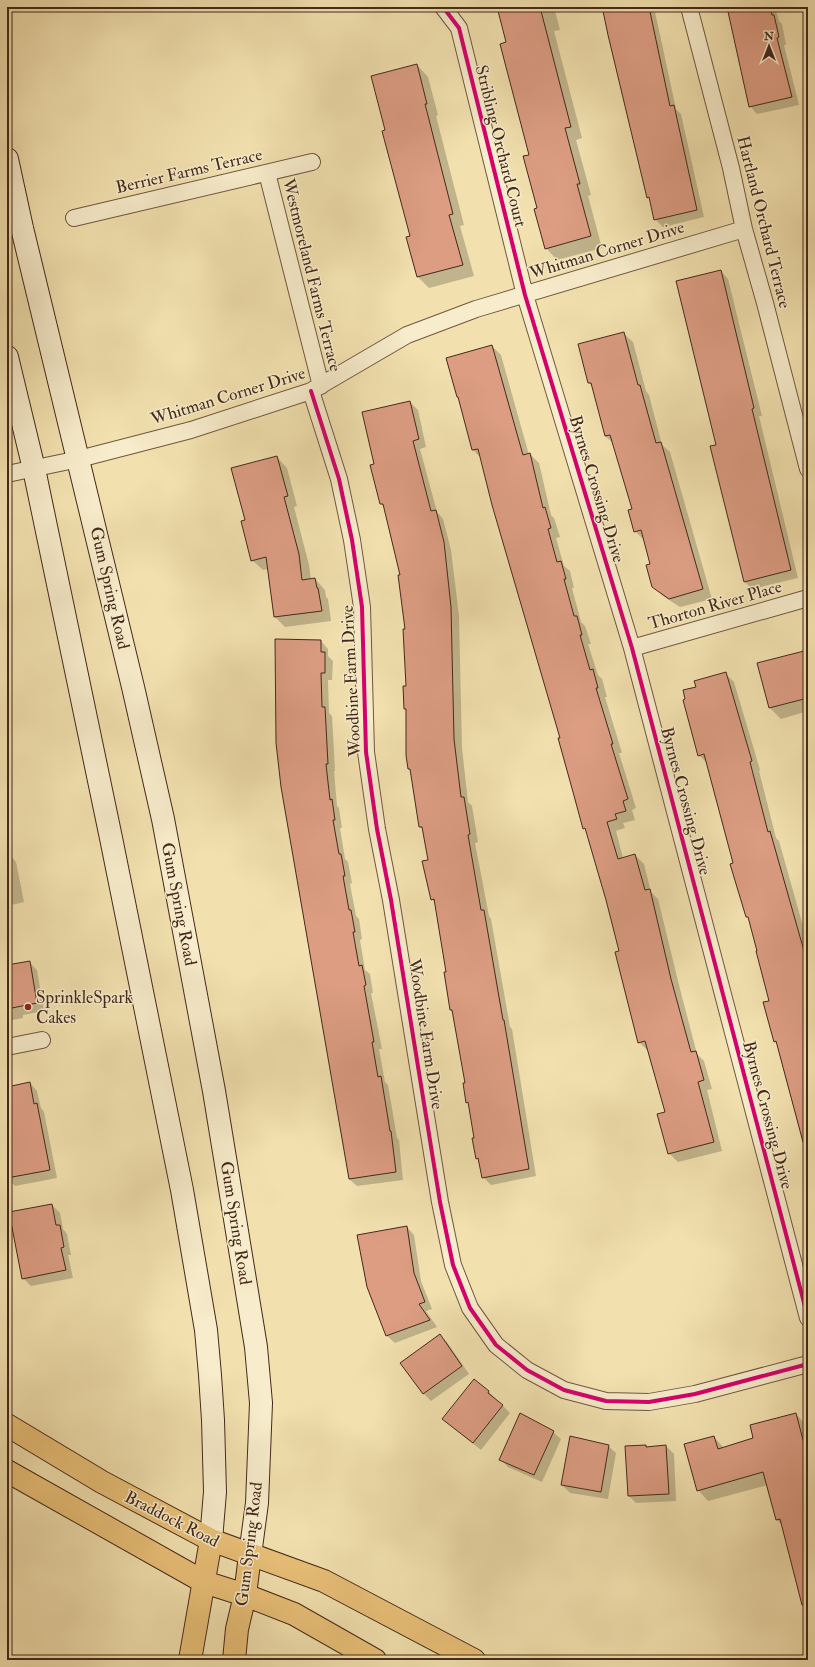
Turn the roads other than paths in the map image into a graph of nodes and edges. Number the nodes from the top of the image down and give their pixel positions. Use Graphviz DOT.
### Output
graph roads {
  1 [pos="443,7"];
  2 [pos="689,7"];
  3 [pos="7,159"];
  4 [pos="312,162"];
  5 [pos="267,172"];
  6 [pos="74,218"];
  7 [pos="744,228"];
  8 [pos="525,295"];
  9 [pos="7,358"];
  10 [pos="316,389"];
  11 [pos="79,459"];
  12 [pos="34,469"];
  13 [pos="808,469"];
  14 [pos="7,474"];
  15 [pos="808,598"];
  16 [pos="632,648"];
  17 [pos="42,1040"];
  18 [pos="7,1047"];
  19 [pos="808,1318"];
  20 [pos="808,1364"];
  21 [pos="7,1425"];
  22 [pos="7,1471"];
  23 [pos="211,1540"];
  24 [pos="250,1555"];
  25 [pos="204,1582"];
  26 [pos="245,1595"];
  27 [pos="190,1660"];
  28 [pos="234,1660"];
  29 [pos="375,1660"];
  30 [pos="474,1660"];
  1 -- 8 [label="street, Stribling Orchard Court"];
  2 -- 7 [label="street, Hartland Orchard Terrace"];
  3 -- 11 [label="main road, Gum Spring Road"];
  4 -- 5 [label="street, Berrier Farms Terrace"];
  5 -- 6 [label="street, Berrier Farms Terrace"];
  5 -- 10 [label="street, Westmoreland Farms Terrace"];
  7 -- 8 [label="street, Whitman Corner Drive"];
  7 -- 13 [label="street, Hartland Orchard Terrace"];
  8 -- 10 [label="street, Whitman Corner Drive"];
  8 -- 16 [label="street, Byrnes Crossing Drive"];
  9 -- 12 [label="main road"];
  10 -- 11 [label="street, Whitman Corner Drive"];
  10 -- 20 [label="street, Woodbine Farm Drive"];
  11 -- 12 [label="street, Whitman Corner Drive"];
  11 -- 24 [label="main road, Gum Spring Road"];
  12 -- 14 [label="street, Whitman Corner Drive"];
  12 -- 23 [label="main road"];
  15 -- 16 [label="street, Thorton River Place"];
  16 -- 19 [label="street, Byrnes Crossing Drive"];
  17 -- 18 [label="street"];
  21 -- 23 [label="main road, Braddock Road"];
  22 -- 25 [label="main road"];
  23 -- 24 [label="main road, Braddock Road"];
  23 -- 25 [label="main road"];
  24 -- 26 [label="main road, Gum Spring Road"];
  24 -- 30 [label="main road, Braddock Road"];
  25 -- 26 [label="main road"];
  25 -- 27 [label="main road"];
  26 -- 28 [label="main road, Gum Spring Road"];
  26 -- 29 [label="main road"];
}
